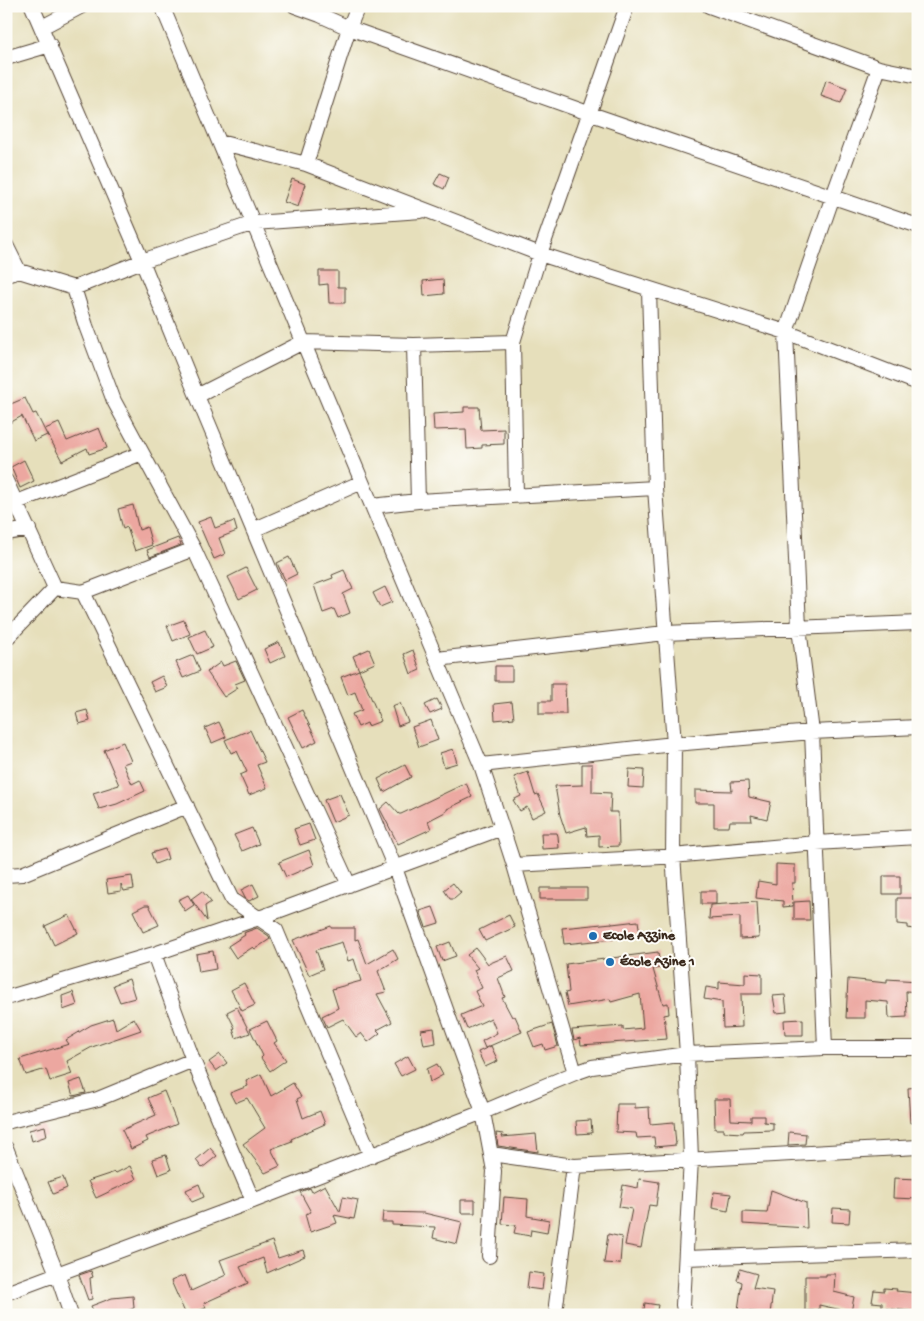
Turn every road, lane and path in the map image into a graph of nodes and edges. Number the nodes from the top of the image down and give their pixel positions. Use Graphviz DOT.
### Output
graph roads {
  1 [pos="32,6"];
  2 [pos="82,6"];
  3 [pos="162,6"];
  4 [pos="295,6"];
  5 [pos="358,6"];
  6 [pos="627,6"];
  7 [pos="709,6"];
  8 [pos="42,26"];
  9 [pos="349,28"];
  10 [pos="50,46"];
  11 [pos="6,58"];
  12 [pos="879,68"];
  13 [pos="918,76"];
  14 [pos="590,114"];
  15 [pos="219,142"];
  16 [pos="306,164"];
  17 [pos="832,196"];
  18 [pos="426,210"];
  19 [pos="254,223"];
  20 [pos="918,226"];
  21 [pos="6,244"];
  22 [pos="540,254"];
  23 [pos="142,261"];
  24 [pos="13,273"];
  25 [pos="74,288"];
  26 [pos="650,290"];
  27 [pos="786,332"];
  28 [pos="303,342"];
  29 [pos="513,342"];
  30 [pos="414,345"];
  31 [pos="918,383"];
  32 [pos="197,396"];
  33 [pos="142,453"];
  34 [pos="6,481"];
  35 [pos="362,482"];
  36 [pos="655,488"];
  37 [pos="516,495"];
  38 [pos="418,501"];
  39 [pos="17,502"];
  40 [pos="372,506"];
  41 [pos="29,529"];
  42 [pos="253,530"];
  43 [pos="6,533"];
  44 [pos="194,549"];
  45 [pos="55,588"];
  46 [pos="83,592"];
  47 [pos="918,623"];
  48 [pos="799,628"];
  49 [pos="665,633"];
  50 [pos="6,639"];
  51 [pos="437,659"];
  52 [pos="918,727"];
  53 [pos="812,732"];
  54 [pos="674,744"];
  55 [pos="481,765"];
  56 [pos="187,806"];
  57 [pos="502,828"];
  58 [pos="918,837"];
  59 [pos="816,843"];
  60 [pos="673,855"];
  61 [pos="514,865"];
  62 [pos="395,868"];
  63 [pos="6,875"];
  64 [pos="349,885"];
  65 [pos="259,918"];
  66 [pos="154,954"];
  67 [pos="6,998"];
  68 [pos="825,1048"];
  69 [pos="918,1048"];
  70 [pos="687,1054"];
  71 [pos="193,1060"];
  72 [pos="575,1072"];
  73 [pos="483,1112"];
  74 [pos="6,1122"];
  75 [pos="918,1147"];
  76 [pos="6,1148"];
  77 [pos="491,1154"];
  78 [pos="371,1156"];
  79 [pos="691,1160"];
  80 [pos="574,1166"];
  81 [pos="253,1201"];
  82 [pos="918,1250"];
  83 [pos="489,1256"];
  84 [pos="686,1258"];
  85 [pos="57,1274"];
  86 [pos="6,1293"];
  87 [pos="556,1305"];
  88 [pos="72,1315"];
  89 [pos="684,1315"];
  1 -- 8 [label="street"];
  2 -- 8 [label="street"];
  3 -- 15 [label="street"];
  4 -- 9 [label="street"];
  5 -- 9 [label="street"];
  6 -- 14 [label="street"];
  7 -- 12 [label="street"];
  8 -- 10 [label="street"];
  9 -- 14 [label="street"];
  9 -- 16 [label="street"];
  10 -- 11 [label="street"];
  10 -- 23 [label="street"];
  12 -- 13 [label="street"];
  12 -- 17 [label="street"];
  14 -- 17 [label="street"];
  14 -- 22 [label="street"];
  15 -- 16 [label="street"];
  15 -- 19 [label="street"];
  16 -- 18 [label="street"];
  17 -- 20 [label="street"];
  17 -- 27 [label="street"];
  18 -- 19 [label="street"];
  18 -- 22 [label="street"];
  19 -- 23 [label="street"];
  19 -- 28 [label="street"];
  21 -- 24 [label="street"];
  22 -- 26 [label="street"];
  22 -- 29 [label="street"];
  23 -- 25 [label="street"];
  23 -- 32 [label="street"];
  24 -- 25 [label="street"];
  25 -- 33 [label="street"];
  26 -- 27 [label="street"];
  26 -- 36 [label="street"];
  27 -- 31 [label="street"];
  27 -- 48 [label="street"];
  28 -- 30 [label="street"];
  28 -- 32 [label="street"];
  28 -- 35 [label="street"];
  29 -- 30 [label="street"];
  29 -- 37 [label="street"];
  30 -- 38 [label="street"];
  32 -- 42 [label="street"];
  33 -- 39 [label="street"];
  33 -- 44 [label="street"];
  34 -- 39 [label="street"];
  35 -- 40 [label="street"];
  35 -- 42 [label="street"];
  36 -- 37 [label="street"];
  36 -- 49 [label="street"];
  37 -- 38 [label="street"];
  38 -- 40 [label="street"];
  39 -- 41 [label="street"];
  40 -- 51 [label="street"];
  41 -- 43 [label="street"];
  41 -- 45 [label="street"];
  42 -- 62 [label="street"];
  44 -- 46 [label="street"];
  44 -- 64 [label="street"];
  45 -- 46 [label="street"];
  45 -- 50 [label="street"];
  46 -- 56 [label="street"];
  47 -- 48 [label="street"];
  48 -- 49 [label="street"];
  48 -- 53 [label="street"];
  49 -- 51 [label="street"];
  49 -- 54 [label="street"];
  51 -- 55 [label="street"];
  52 -- 53 [label="street"];
  53 -- 54 [label="street"];
  53 -- 59 [label="street"];
  54 -- 55 [label="street"];
  54 -- 60 [label="street"];
  55 -- 57 [label="street"];
  56 -- 63 [label="street"];
  56 -- 65 [label="street"];
  57 -- 61 [label="street"];
  57 -- 62 [label="street"];
  58 -- 59 [label="street"];
  59 -- 60 [label="street"];
  59 -- 68 [label="street"];
  60 -- 61 [label="street"];
  60 -- 70 [label="street"];
  61 -- 72 [label="street"];
  62 -- 64 [label="street"];
  62 -- 73 [label="street"];
  64 -- 65 [label="street"];
  65 -- 66 [label="street"];
  65 -- 78 [label="street"];
  66 -- 67 [label="street"];
  66 -- 71 [label="street"];
  68 -- 69 [label="street"];
  68 -- 70 [label="street"];
  70 -- 72 [label="street"];
  70 -- 79 [label="street"];
  71 -- 74 [label="street"];
  71 -- 81 [label="street"];
  72 -- 73 [label="street"];
  73 -- 77 [label="street"];
  73 -- 78 [label="street"];
  75 -- 79 [label="street"];
  76 -- 85 [label="street"];
  77 -- 80 [label="street"];
  77 -- 83 [label="street"];
  78 -- 81 [label="street"];
  79 -- 80 [label="street"];
  79 -- 84 [label="street"];
  80 -- 87 [label="street"];
  81 -- 85 [label="street"];
  82 -- 84 [label="street"];
  84 -- 89 [label="street"];
  85 -- 86 [label="street"];
  85 -- 88 [label="street"];
}
